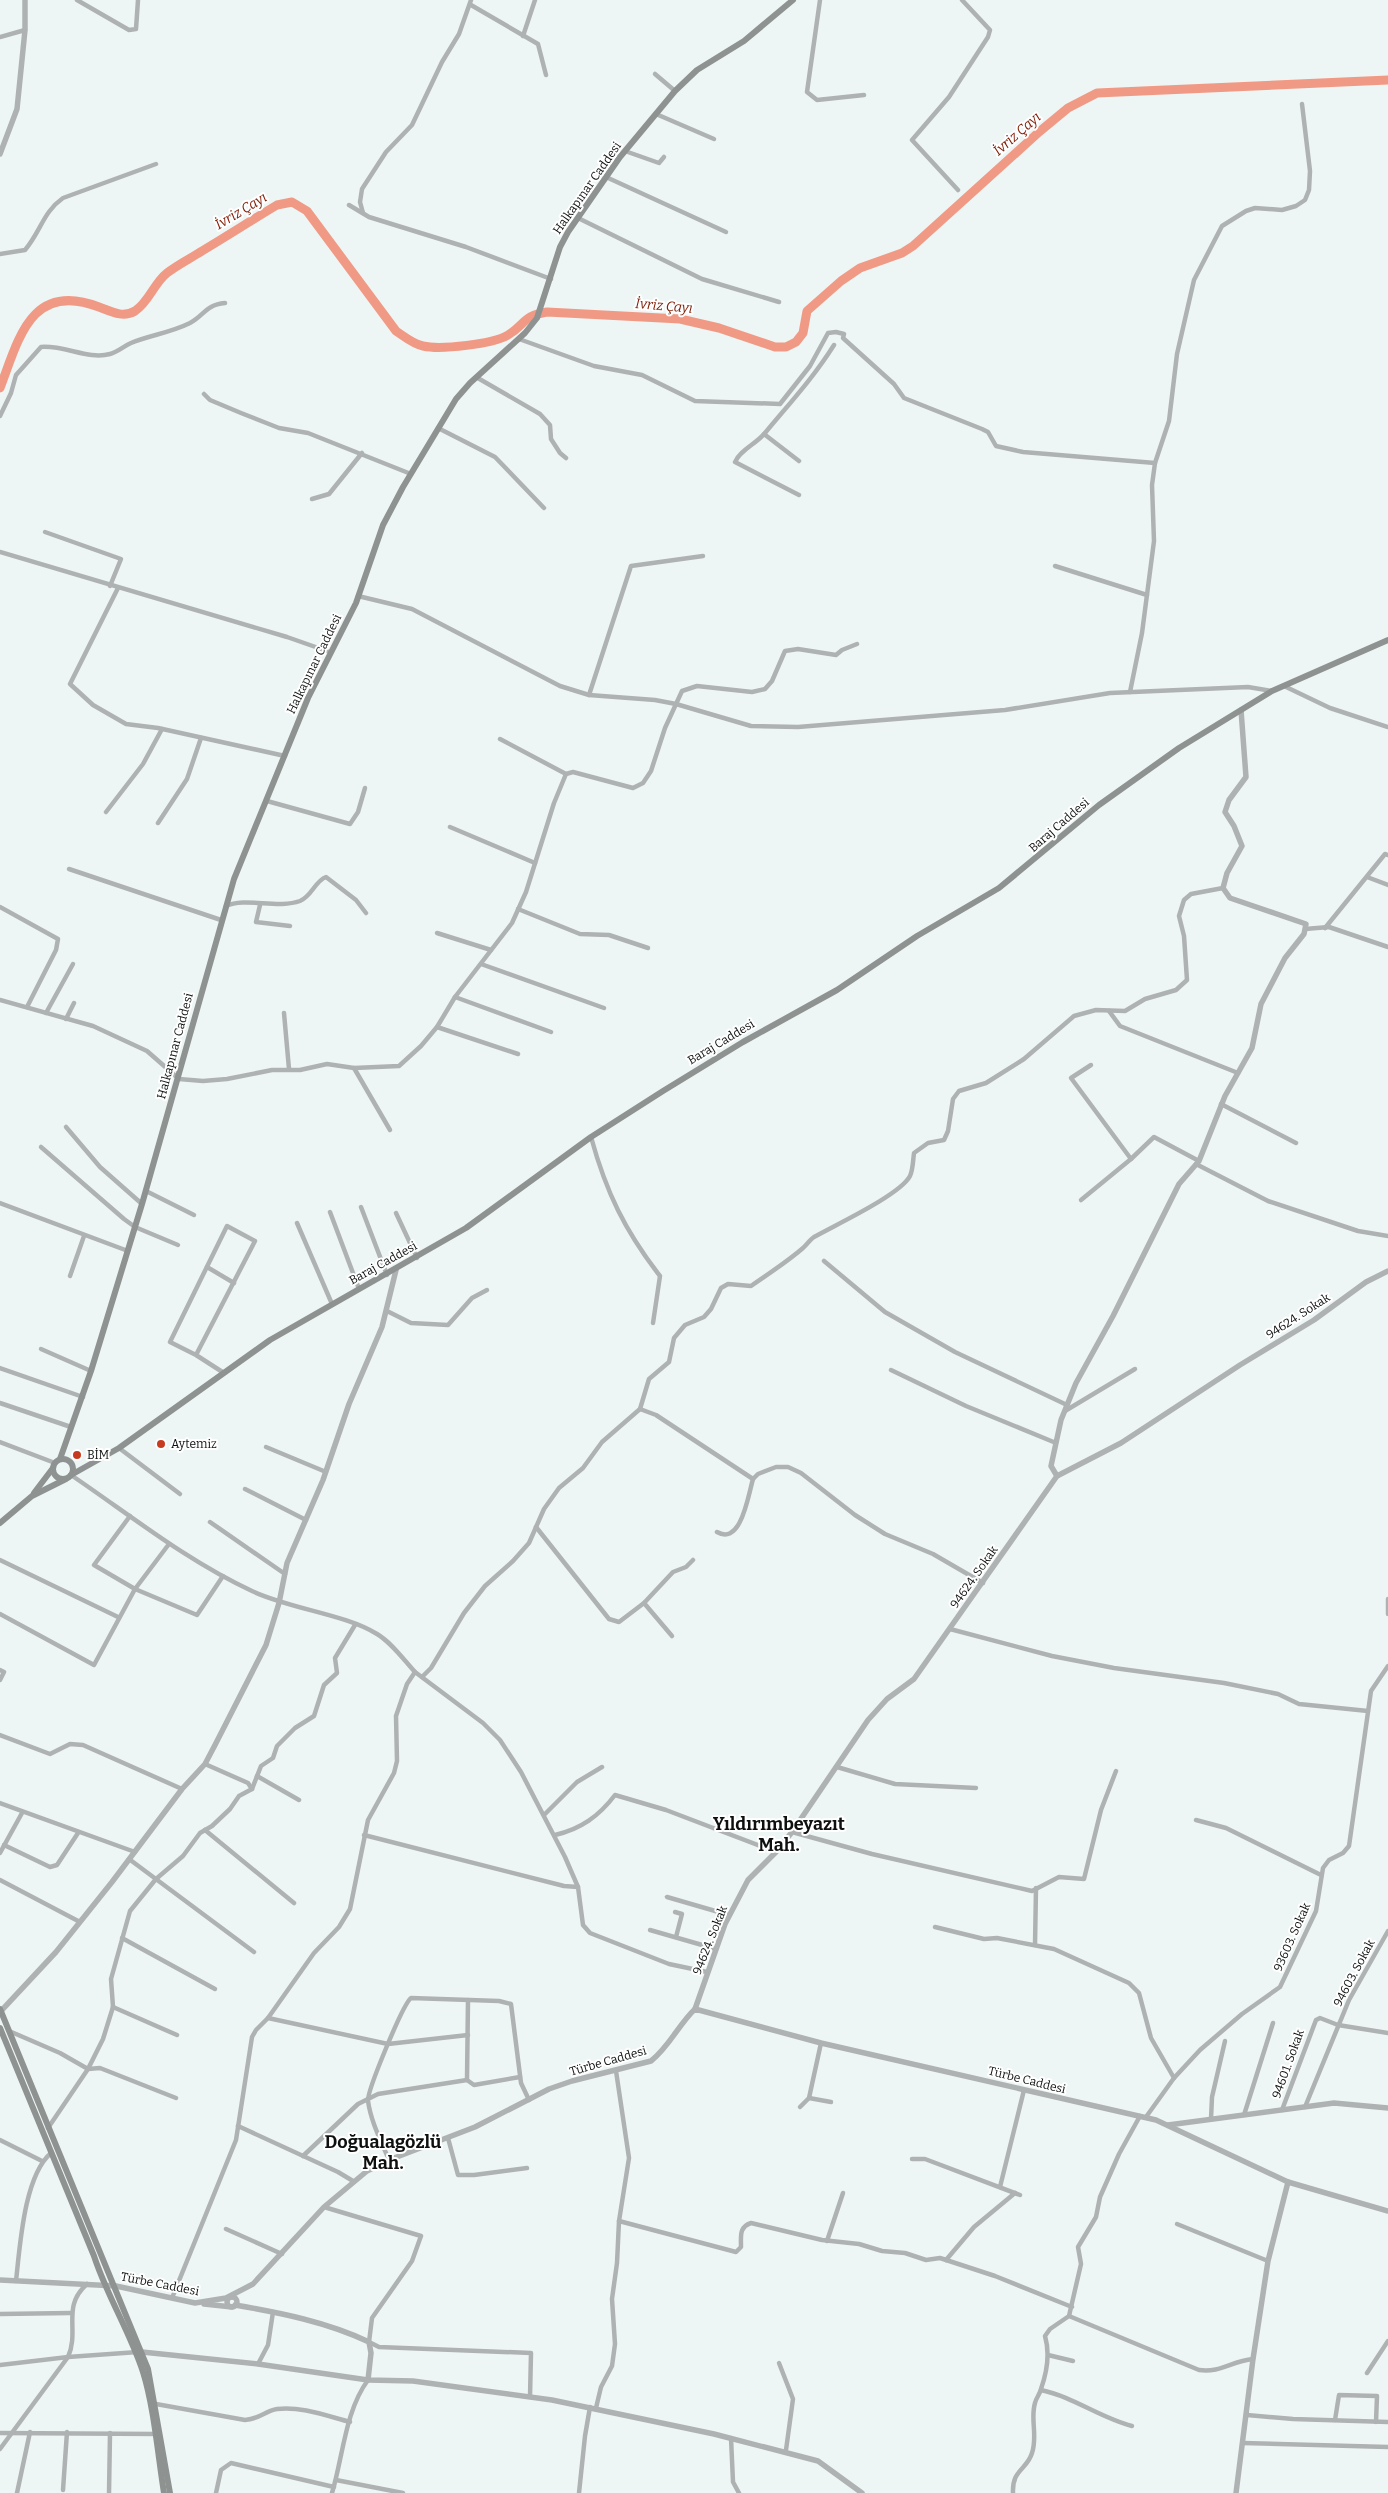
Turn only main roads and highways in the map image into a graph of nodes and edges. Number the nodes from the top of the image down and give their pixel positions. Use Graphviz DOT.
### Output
graph roads {
  1 [pos="793,0"];
  2 [pos="1388,640"];
  3 [pos="56,1463"];
  4 [pos="68,1477"];
  5 [pos="32,1496"];
  6 [pos="0,1523"];
  7 [pos="0,2011"];
  8 [pos="0,2028"];
  9 [pos="138,2352"];
  10 [pos="158,2434"];
  11 [pos="164,2493"];
  12 [pos="170,2493"];
  1 -- 3 [label="main road, Halkapınar Caddesi"];
  2 -- 4 [label="main road, Baraj Caddesi"];
  3 -- 4 [label="main road"];
  3 -- 4 [label="main road"];
  3 -- 5 [label="main road, Halkapınar Caddesi"];
  4 -- 5 [label="main road, Baraj Caddesi"];
  5 -- 6 [label="main road"];
  7 -- 9 [label="main road"];
  8 -- 9 [label="main road"];
  9 -- 10 [label="main road"];
  9 -- 10 [label="main road"];
  10 -- 11 [label="main road"];
  10 -- 12 [label="main road"];
}
